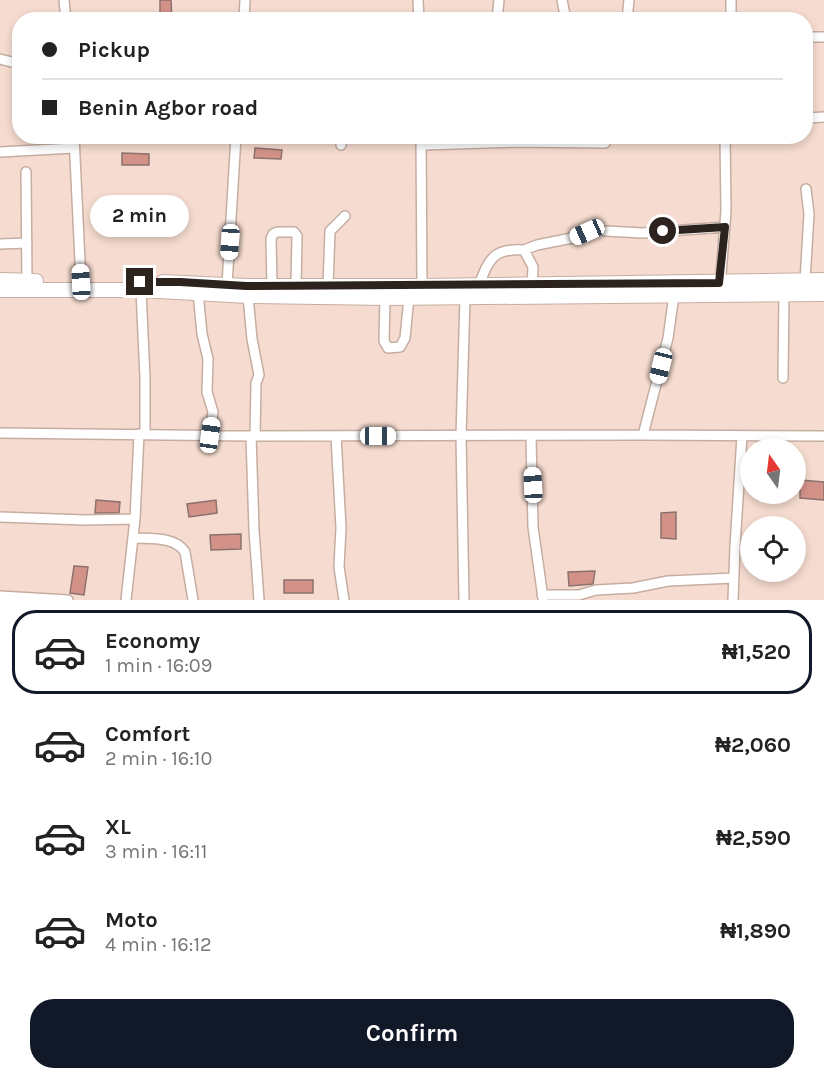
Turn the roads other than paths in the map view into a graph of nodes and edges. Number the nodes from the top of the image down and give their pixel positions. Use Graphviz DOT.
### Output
graph roads {
  1 [pos="74,144"];
  2 [pos="236,144"];
  3 [pos="422,144"];
  4 [pos="725,144"];
  5 [pos="74,148"];
  6 [pos="0,152"];
  7 [pos="26,172"];
  8 [pos="806,189"];
  9 [pos="345,216"];
  10 [pos="596,227"];
  11 [pos="725,227"];
  12 [pos="606,231"];
  13 [pos="27,243"];
  14 [pos="0,244"];
  15 [pos="524,250"];
  16 [pos="0,280"];
  17 [pos="824,280"];
  18 [pos="27,281"];
  19 [pos="805,281"];
  20 [pos="81,282"];
  21 [pos="227,285"];
  22 [pos="479,285"];
  23 [pos="532,285"];
  24 [pos="272,286"];
  25 [pos="296,286"];
  26 [pos="328,286"];
  27 [pos="422,286"];
  28 [pos="720,289"];
  29 [pos="0,290"];
  30 [pos="141,290"];
  31 [pos="198,292"];
  32 [pos="784,294"];
  33 [pos="824,294"];
  34 [pos="674,295"];
  35 [pos="248,296"];
  36 [pos="409,297"];
  37 [pos="385,298"];
  38 [pos="465,298"];
  39 [pos="783,378"];
  40 [pos="0,433"];
  41 [pos="142,434"];
  42 [pos="210,435"];
  43 [pos="643,435"];
  44 [pos="253,436"];
  45 [pos="336,436"];
  46 [pos="461,436"];
  47 [pos="531,436"];
  48 [pos="742,436"];
  49 [pos="824,436"];
  50 [pos="0,517"];
  51 [pos="135,519"];
  52 [pos="133,538"];
  53 [pos="734,578"];
  54 [pos="0,596"];
  55 [pos="543,597"];
  56 [pos="68,600"];
  57 [pos="126,600"];
  58 [pos="193,600"];
  59 [pos="258,600"];
  60 [pos="344,600"];
  61 [pos="464,600"];
  62 [pos="734,600"];
  1 -- 5 [label="street"];
  2 -- 21 [label="street"];
  3 -- 27 [label="street"];
  4 -- 11 [label="street"];
  5 -- 6 [label="street"];
  5 -- 20 [label="street"];
  7 -- 13 [label="street"];
  8 -- 19 [label="street"];
  9 -- 26 [label="street"];
  10 -- 15 [label="street"];
  11 -- 12 [label="street"];
  11 -- 28 [label="street"];
  13 -- 14 [label="street"];
  13 -- 18 [label="street"];
  15 -- 22 [label="street"];
  15 -- 23 [label="street"];
  16 -- 18 [label="highway"];
  17 -- 19 [label="highway"];
  18 -- 20 [label="highway"];
  19 -- 28 [label="highway"];
  20 -- 21 [label="highway"];
  21 -- 24 [label="highway"];
  22 -- 23 [label="highway"];
  22 -- 27 [label="highway"];
  23 -- 28 [label="highway"];
  24 -- 25 [label="highway"];
  24 -- 25 [label="street"];
  25 -- 26 [label="highway"];
  26 -- 27 [label="highway"];
  28 -- 32 [label="highway"];
  28 -- 34 [label="highway"];
  29 -- 30 [label="highway"];
  30 -- 31 [label="highway"];
  30 -- 41 [label="street"];
  31 -- 35 [label="highway"];
  31 -- 42 [label="street"];
  32 -- 33 [label="highway"];
  32 -- 39 [label="street"];
  34 -- 38 [label="highway"];
  34 -- 43 [label="street"];
  35 -- 37 [label="highway"];
  35 -- 44 [label="street"];
  36 -- 37 [label="highway"];
  36 -- 37 [label="street"];
  36 -- 38 [label="highway"];
  38 -- 46 [label="street"];
  40 -- 41 [label="street"];
  41 -- 42 [label="street"];
  41 -- 51 [label="street"];
  42 -- 44 [label="street"];
  43 -- 47 [label="street"];
  43 -- 48 [label="street"];
  44 -- 45 [label="street"];
  44 -- 59 [label="street"];
  45 -- 46 [label="street"];
  45 -- 60 [label="street"];
  46 -- 47 [label="street"];
  46 -- 61 [label="street"];
  47 -- 55 [label="street"];
  48 -- 49 [label="street"];
  48 -- 53 [label="street"];
  50 -- 51 [label="street"];
  51 -- 52 [label="street"];
  52 -- 57 [label="street"];
  52 -- 58 [label="street"];
  53 -- 55 [label="street"];
  53 -- 62 [label="street"];
  54 -- 56 [label="street"];
}
